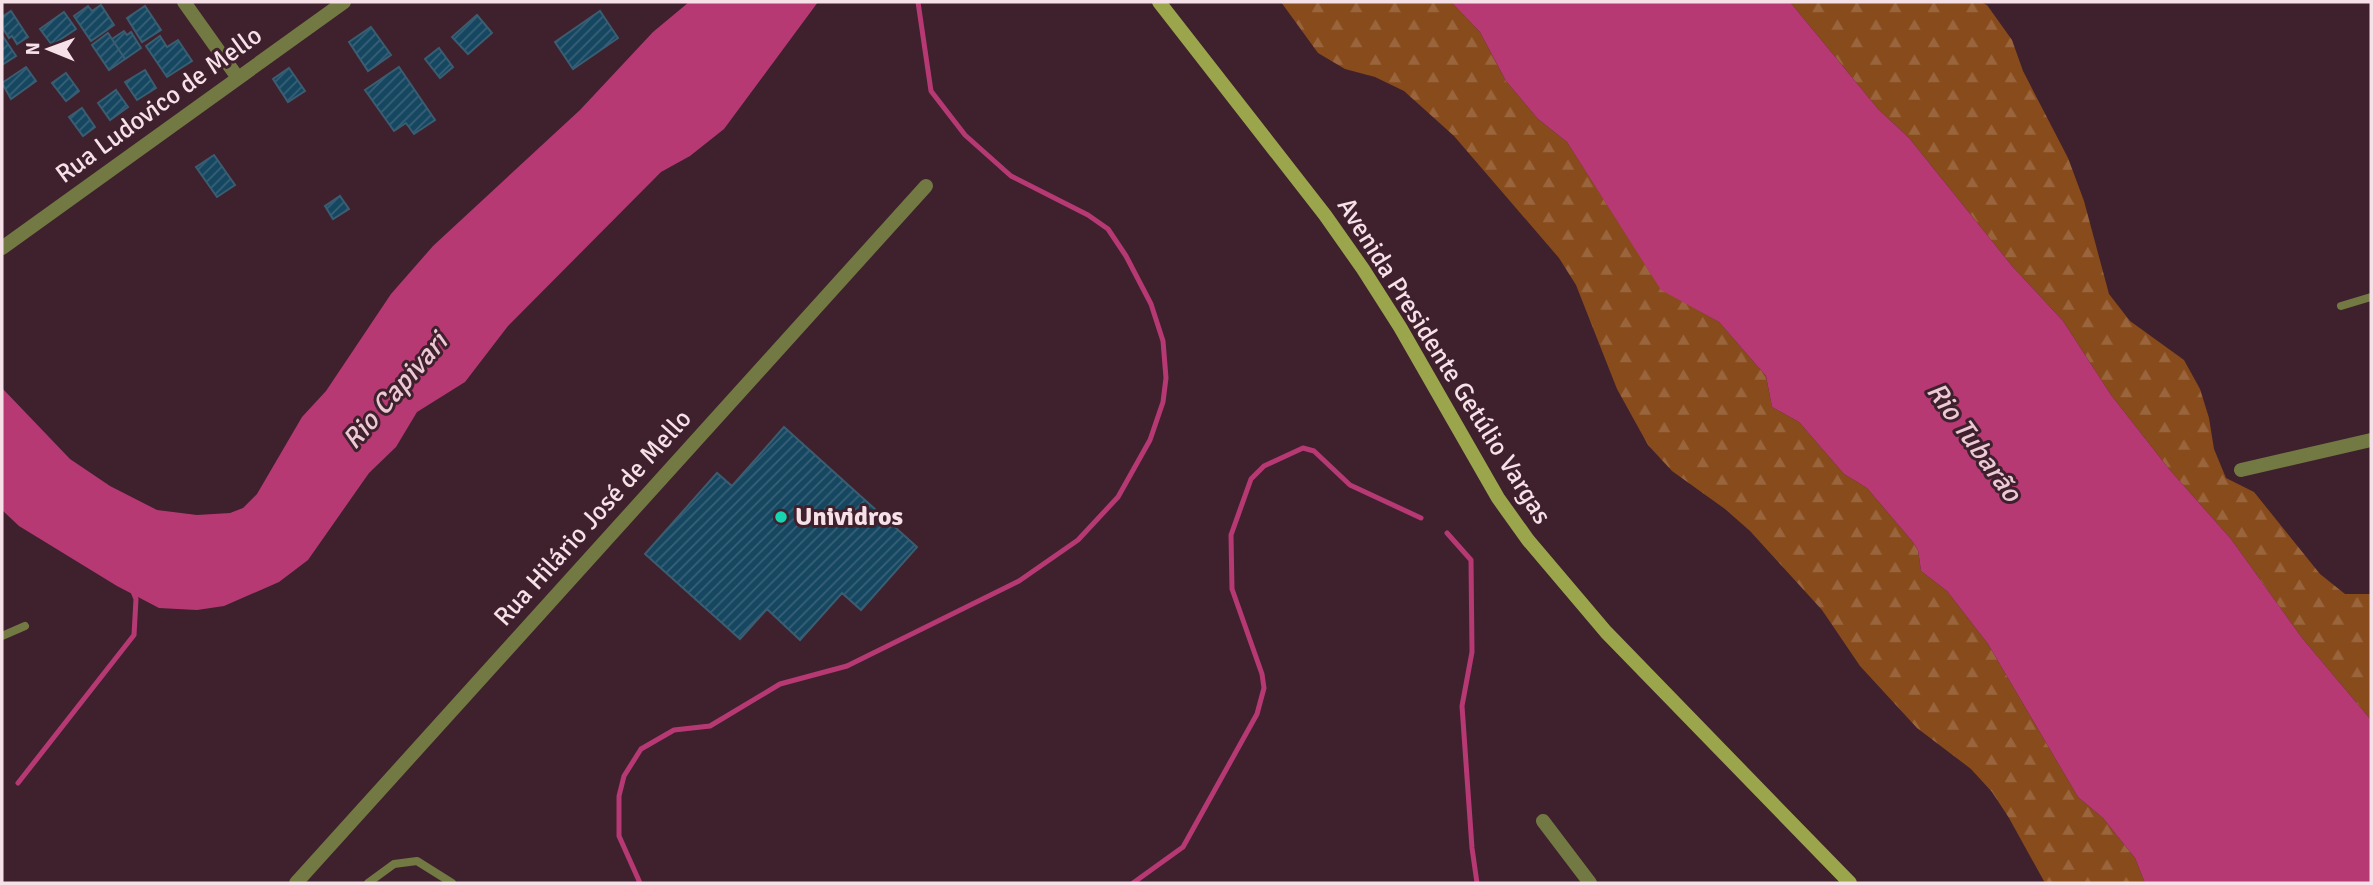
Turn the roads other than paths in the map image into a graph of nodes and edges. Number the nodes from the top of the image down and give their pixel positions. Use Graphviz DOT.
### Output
graph roads {
  1 [pos="184,2"];
  2 [pos="344,2"];
  3 [pos="1159,2"];
  4 [pos="239,78"];
  5 [pos="926,186"];
  6 [pos="2,248"];
  7 [pos="2371,297"];
  8 [pos="2341,306"];
  9 [pos="2371,440"];
  10 [pos="2241,470"];
  11 [pos="25,626"];
  12 [pos="2,636"];
  13 [pos="1543,821"];
  14 [pos="304,881"];
  15 [pos="368,883"];
  16 [pos="452,883"];
  17 [pos="1590,883"];
  18 [pos="1850,883"];
  1 -- 4 [label="street"];
  2 -- 4 [label="street, Rua Ludovico de Mello"];
  3 -- 18 [label="main road, Avenida Presidente Getúlio Vargas"];
  4 -- 6 [label="street, Rua Ludovico de Mello"];
  5 -- 14 [label="street, Rua Hilário José de Mello"];
  7 -- 8 [label="lane"];
  9 -- 10 [label="street"];
  11 -- 12 [label="lane"];
  13 -- 17 [label="street"];
  15 -- 16 [label="lane"];
}
